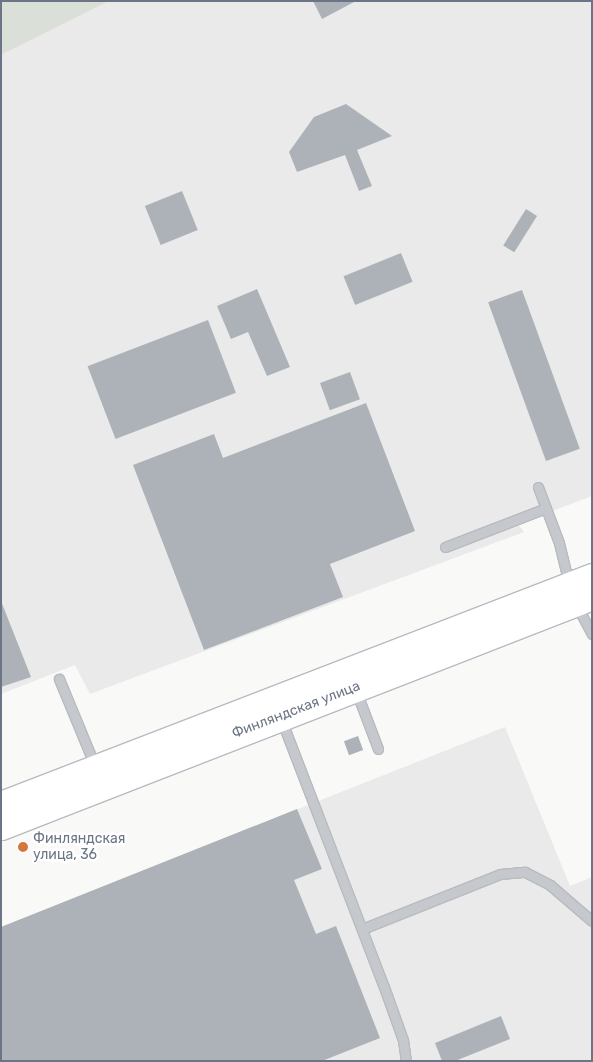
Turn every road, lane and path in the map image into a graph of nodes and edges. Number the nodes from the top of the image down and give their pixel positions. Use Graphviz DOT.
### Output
graph roads {
  1 [pos="538,486"];
  2 [pos="546,508"];
  3 [pos="445,547"];
  4 [pos="582,590"];
  5 [pos="592,634"];
  6 [pos="59,679"];
  7 [pos="355,688"];
  8 [pos="276,707"];
  9 [pos="378,749"];
  10 [pos="99,778"];
  11 [pos="1,804"];
  12 [pos="1,827"];
  13 [pos="592,921"];
  14 [pos="362,929"];
  15 [pos="406,1061"];
  1 -- 2 [label="lane"];
  2 -- 3 [label="lane"];
  2 -- 4 [label="lane"];
  4 -- 5 [label="lane"];
  4 -- 7 [label="street, Финляндская улица"];
  4 -- 8 [label="street, Финляндская улица"];
  6 -- 10 [label="lane"];
  7 -- 8 [label="street, Финляндская улица"];
  7 -- 9 [label="lane"];
  8 -- 10 [label="street, Финляндская улица"];
  8 -- 14 [label="lane"];
  10 -- 11 [label="street, Финляндская улица"];
  10 -- 12 [label="street, Финляндская улица"];
  13 -- 14 [label="lane"];
  14 -- 15 [label="lane"];
}
